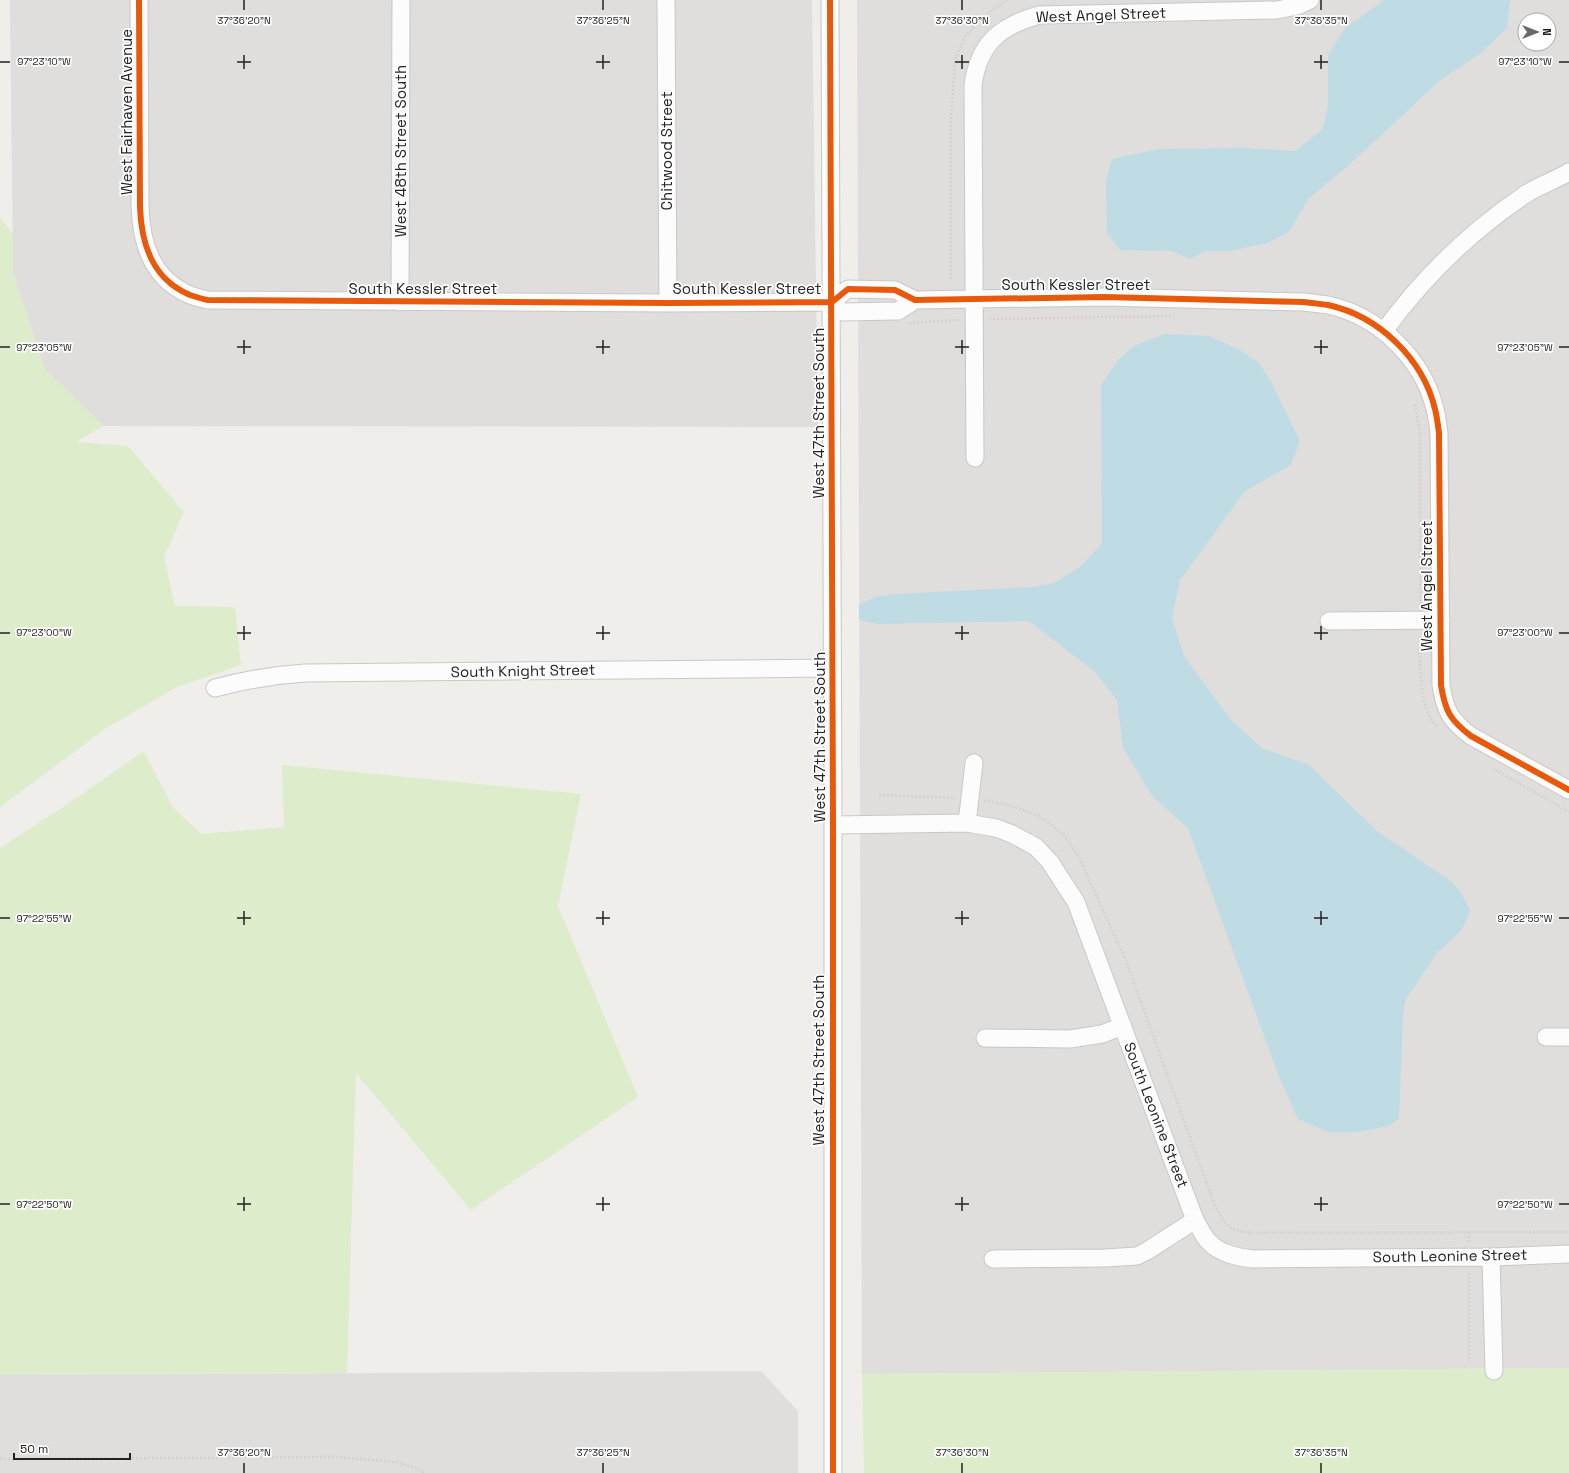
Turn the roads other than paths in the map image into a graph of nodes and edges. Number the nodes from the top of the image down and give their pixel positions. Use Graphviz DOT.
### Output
graph roads {
  1 [pos="139,0"];
  2 [pos="401,0"];
  3 [pos="666,0"];
  4 [pos="830,0"];
  5 [pos="1310,0"];
  6 [pos="1568,175"];
  7 [pos="140,223"];
  8 [pos="975,299"];
  9 [pos="915,300"];
  10 [pos="400,302"];
  11 [pos="832,302"];
  12 [pos="668,303"];
  13 [pos="1384,331"];
  14 [pos="975,458"];
  15 [pos="1441,620"];
  16 [pos="1329,621"];
  17 [pos="832,668"];
  18 [pos="215,688"];
  19 [pos="974,763"];
  20 [pos="1569,790"];
  21 [pos="967,822"];
  22 [pos="833,825"];
  23 [pos="1123,1026"];
  24 [pos="1546,1037"];
  25 [pos="1569,1037"];
  26 [pos="985,1038"];
  27 [pos="1195,1220"];
  28 [pos="1569,1254"];
  29 [pos="1491,1257"];
  30 [pos="993,1260"];
  31 [pos="1494,1370"];
  32 [pos="833,1473"];
  1 -- 7 [label="street, West Fairhaven Avenue"];
  2 -- 10 [label="street, West 48th Street South"];
  3 -- 12 [label="street, Chitwood Street"];
  4 -- 11 [label="street, West 47th Street South"];
  5 -- 8 [label="street, West Angel Street"];
  6 -- 13 [label="street"];
  7 -- 10 [label="street, South Kessler Street"];
  8 -- 9 [label="street, South Kessler Street"];
  8 -- 13 [label="street, South Kessler Street"];
  8 -- 14 [label="street, West Angel Street"];
  9 -- 11 [label="street, South Kessler Street"];
  9 -- 11 [label="street, South Kessler Street"];
  10 -- 12 [label="street, South Kessler Street"];
  11 -- 12 [label="street, South Kessler Street"];
  11 -- 17 [label="street, West 47th Street South"];
  13 -- 15 [label="street, West Angel Street"];
  15 -- 16 [label="street"];
  15 -- 20 [label="street, West Angel Street"];
  17 -- 18 [label="street, South Knight Street"];
  17 -- 22 [label="street, West 47th Street South"];
  19 -- 21 [label="street"];
  21 -- 22 [label="street, South Leonine Street"];
  21 -- 23 [label="street, South Leonine Street"];
  22 -- 32 [label="street, West 47th Street South"];
  23 -- 26 [label="street"];
  23 -- 27 [label="street, South Leonine Street"];
  24 -- 25 [label="street"];
  27 -- 29 [label="street, South Leonine Street"];
  27 -- 30 [label="street"];
  28 -- 29 [label="street, South Leonine Street"];
  29 -- 31 [label="street"];
}
